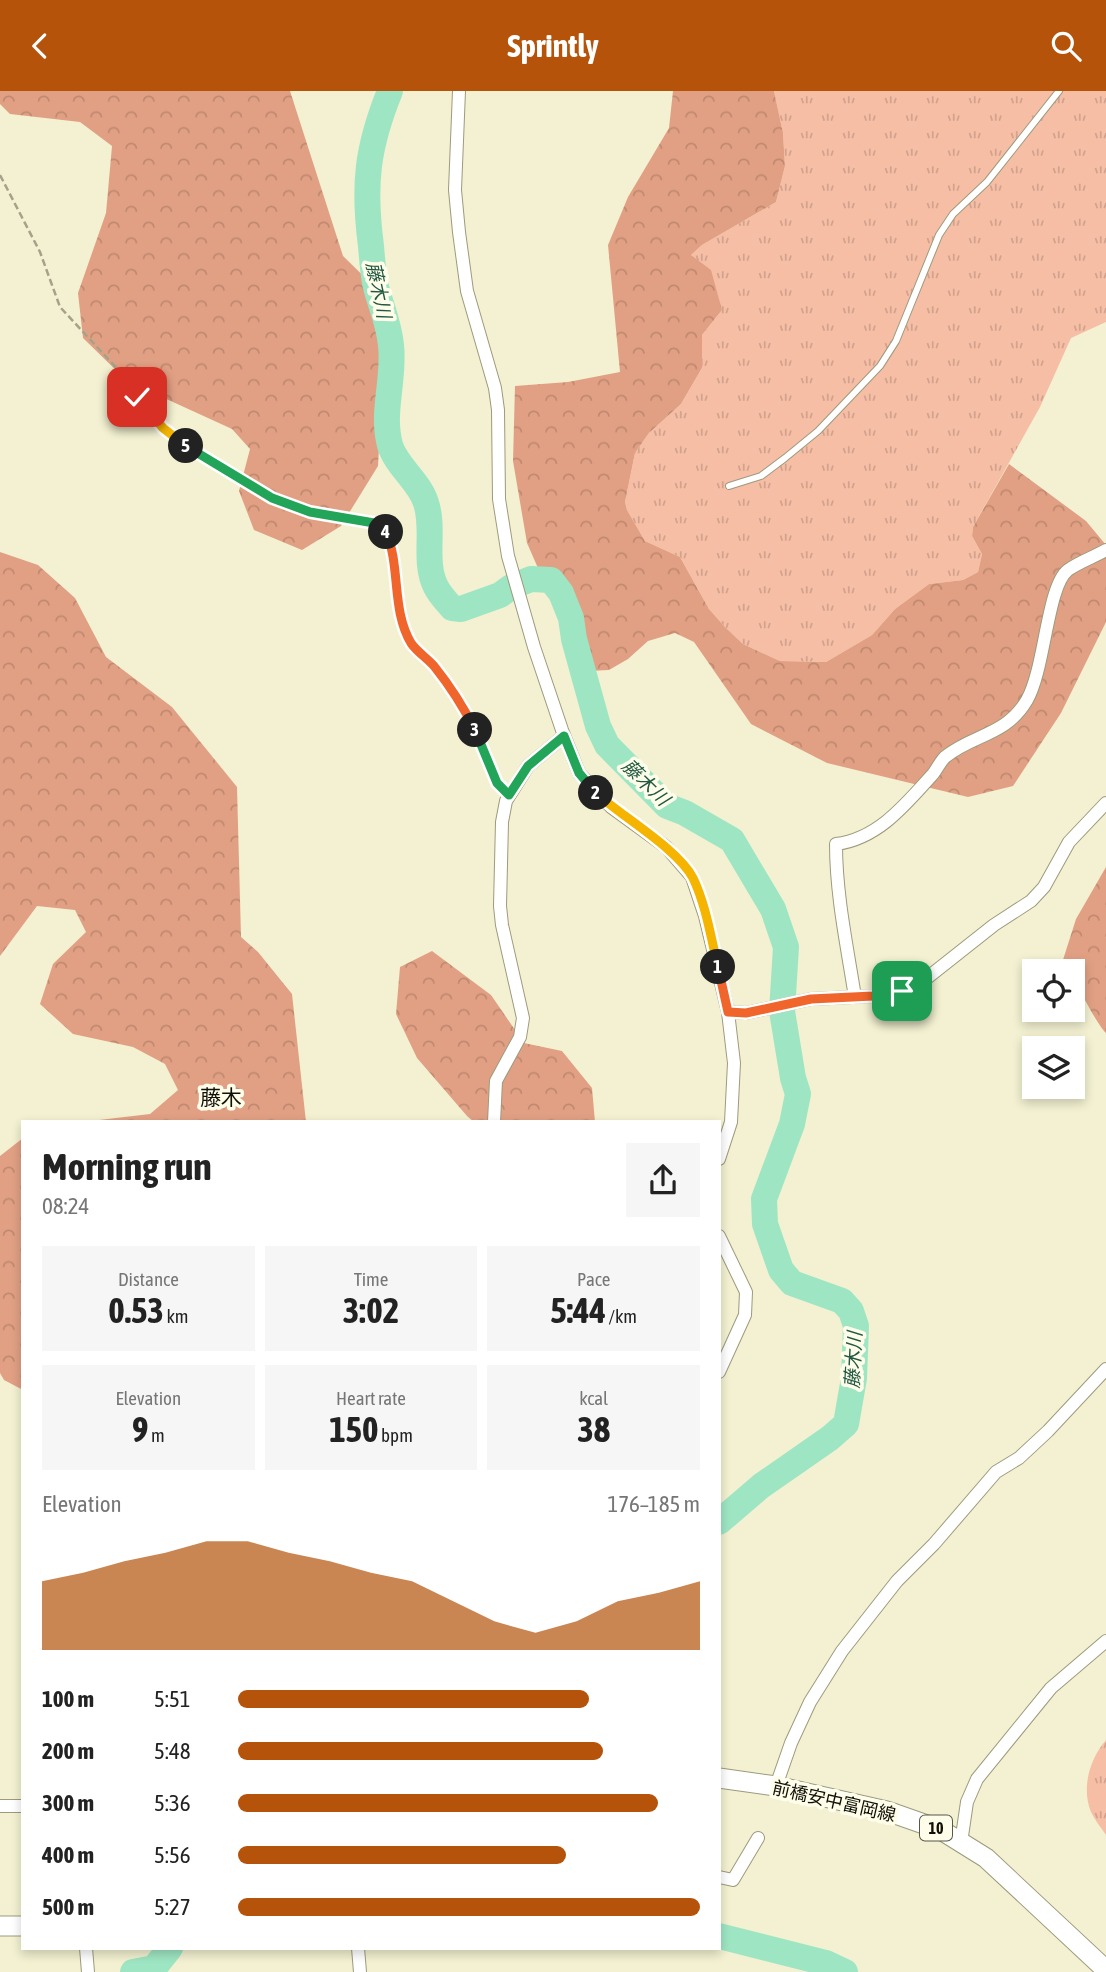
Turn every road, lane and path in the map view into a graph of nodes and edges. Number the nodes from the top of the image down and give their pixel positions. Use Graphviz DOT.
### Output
graph roads {
  1 [pos="459,91"];
  2 [pos="1059,91"];
  3 [pos="0,175"];
  4 [pos="729,486"];
  5 [pos="1106,550"];
  6 [pos="564,736"];
  7 [pos="509,795"];
  8 [pos="1106,803"];
  9 [pos="855,997"];
  10 [pos="728,1012"];
  11 [pos="494,1120"];
  12 [pos="721,1153"];
  13 [pos="721,1240"];
  14 [pos="721,1368"];
  15 [pos="1106,1369"];
  16 [pos="1106,1641"];
  17 [pos="721,1780"];
  18 [pos="776,1786"];
  19 [pos="0,1806"];
  20 [pos="21,1807"];
  21 [pos="758,1838"];
  22 [pos="961,1843"];
  23 [pos="721,1877"];
  24 [pos="0,1926"];
  25 [pos="21,1926"];
  26 [pos="358,1950"];
  27 [pos="1106,1970"];
  28 [pos="360,1972"];
  1 -- 6 [label="street"];
  2 -- 4 [label="lane"];
  3 -- 7 [label="path"];
  5 -- 9 [label="street"];
  6 -- 7 [label="street"];
  6 -- 10 [label="street"];
  7 -- 11 [label="street"];
  8 -- 9 [label="street"];
  9 -- 10 [label="street"];
  10 -- 12 [label="street"];
  13 -- 14 [label="street"];
  15 -- 18 [label="street"];
  16 -- 22 [label="street"];
  17 -- 18 [label="main road, 前橋安中富岡線 / 10"];
  18 -- 22 [label="main road, 前橋安中富岡線 / 10"];
  19 -- 20 [label="street"];
  21 -- 23 [label="street"];
  22 -- 27 [label="main road, 前橋安中富岡線 / 10"];
  24 -- 25 [label="main road"];
  26 -- 28 [label="street"];
}
